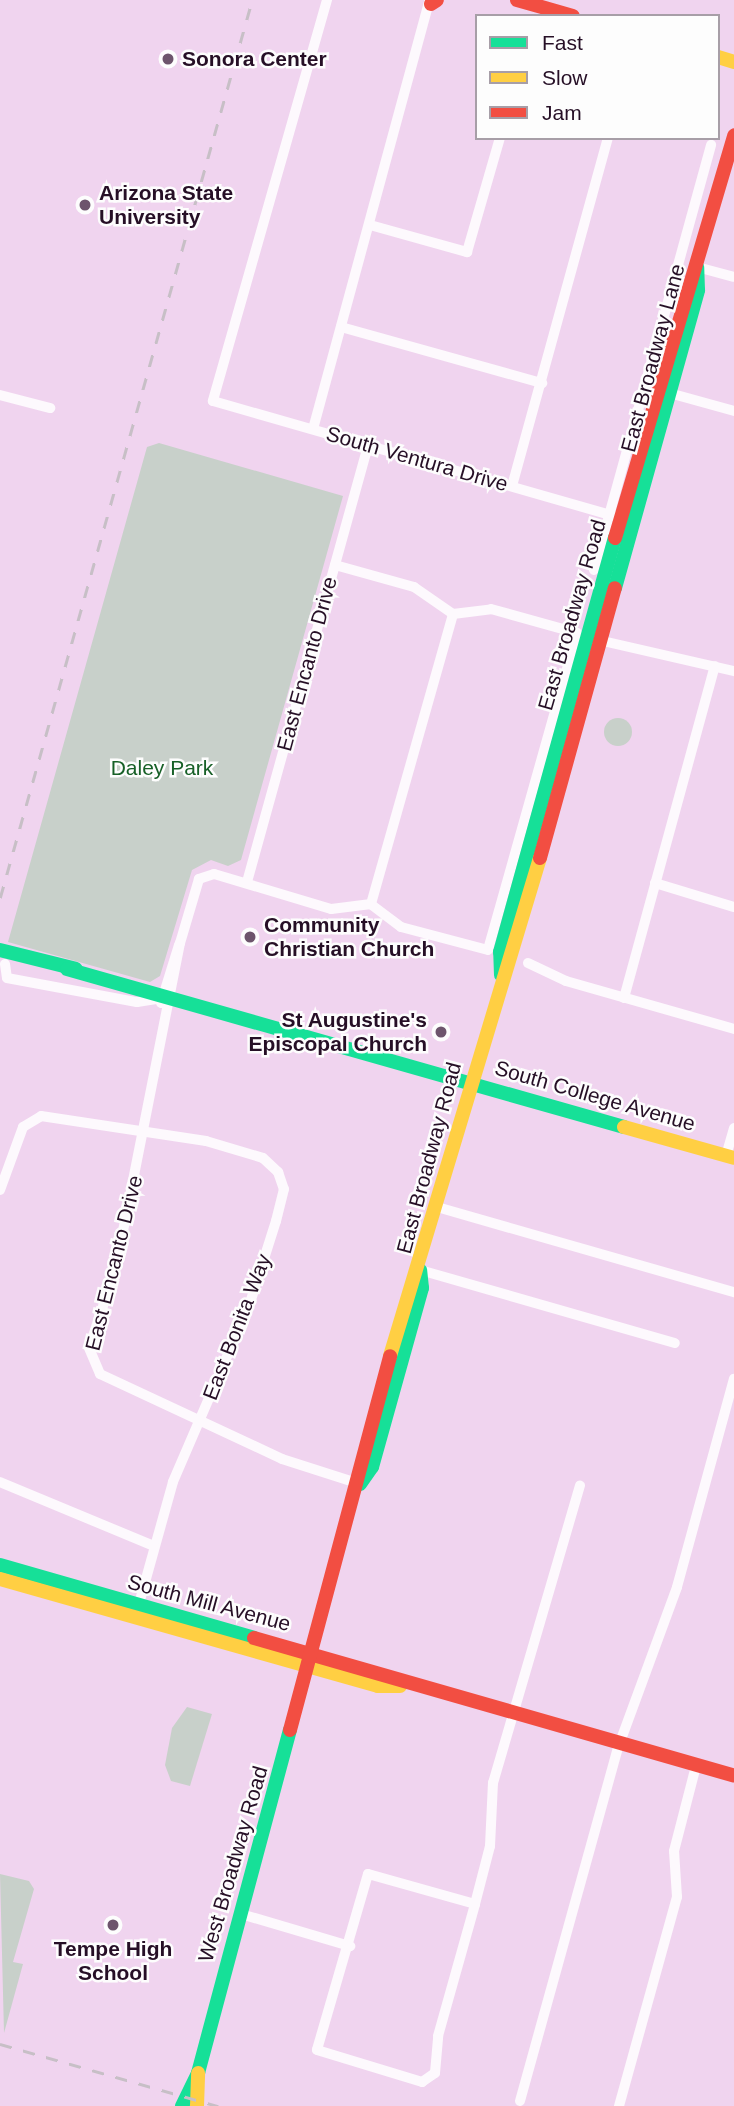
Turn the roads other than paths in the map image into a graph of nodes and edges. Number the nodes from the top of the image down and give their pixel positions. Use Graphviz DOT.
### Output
graph roads {
  1 [pos="327,0"];
  2 [pos="517,0"];
  3 [pos="432,1"];
  4 [pos="566,14"];
  5 [pos="734,135"];
  6 [pos="499,140"];
  7 [pos="607,140"];
  8 [pos="711,145"];
  9 [pos="370,225"];
  10 [pos="697,267"];
  11 [pos="734,277"];
  12 [pos="341,327"];
  13 [pos="542,383"];
  14 [pos="663,391"];
  15 [pos="0,395"];
  16 [pos="50,408"];
  17 [pos="734,411"];
  18 [pos="313,429"];
  19 [pos="368,444"];
  20 [pos="512,486"];
  21 [pos="615,516"];
  22 [pos="335,565"];
  23 [pos="594,570"];
  24 [pos="453,614"];
  25 [pos="588,637"];
  26 [pos="715,666"];
  27 [pos="734,671"];
  28 [pos="247,883"];
  29 [pos="655,883"];
  30 [pos="371,904"];
  31 [pos="734,907"];
  32 [pos="3,957"];
  33 [pos="528,963"];
  34 [pos="165,996"];
  35 [pos="624,998"];
  36 [pos="734,1029"];
  37 [pos="471,1082"];
  38 [pos="734,1128"];
  39 [pos="146,1130"];
  40 [pos="730,1157"];
  41 [pos="0,1190"];
  42 [pos="437,1207"];
  43 [pos="419,1270"];
  44 [pos="734,1293"];
  45 [pos="675,1343"];
  46 [pos="734,1378"];
  47 [pos="200,1420"];
  48 [pos="0,1482"];
  49 [pos="360,1484"];
  50 [pos="580,1485"];
  51 [pos="154,1546"];
  52 [pos="0,1565"];
  53 [pos="0,1579"];
  54 [pos="137,1609"];
  55 [pos="312,1660"];
  56 [pos="511,1715"];
  57 [pos="619,1745"];
  58 [pos="696,1766"];
  59 [pos="734,1776"];
  60 [pos="475,1904"];
  61 [pos="241,1914"];
  62 [pos="350,1945"];
  63 [pos="198,2073"];
  64 [pos="520,2101"];
  65 [pos="182,2106"];
  66 [pos="197,2106"];
  67 [pos="619,2106"];
  1 -- 18 [label="street, South Ventura Drive"];
  2 -- 4 [label="main road"];
  3 -- 9 [label="street"];
  5 -- 10 [label="main road, East Broadway Road"];
  6 -- 9 [label="street"];
  7 -- 13 [label="street"];
  8 -- 21 [label="street, East Broadway Lane"];
  9 -- 12 [label="street"];
  10 -- 11 [label="street"];
  10 -- 14 [label="main road, East Broadway Road"];
  12 -- 13 [label="street"];
  12 -- 18 [label="street"];
  13 -- 20 [label="street"];
  14 -- 17 [label="street"];
  14 -- 21 [label="main road, East Broadway Road"];
  14 -- 25 [label="main road, East Broadway Road"];
  15 -- 16 [label="street"];
  18 -- 19 [label="street, South Ventura Drive"];
  19 -- 20 [label="street, South Ventura Drive"];
  19 -- 22 [label="street, East Encanto Drive"];
  20 -- 21 [label="street, South Ventura Drive"];
  21 -- 23 [label="street, East Broadway Lane"];
  21 -- 25 [label="main road, East Broadway Road"];
  22 -- 24 [label="street"];
  22 -- 28 [label="street, East Encanto Drive"];
  24 -- 25 [label="street"];
  24 -- 30 [label="street"];
  25 -- 26 [label="street"];
  25 -- 30 [label="street"];
  25 -- 37 [label="main road, East Broadway Road"];
  26 -- 27 [label="street"];
  26 -- 29 [label="street"];
  28 -- 30 [label="street"];
  28 -- 34 [label="street, East Encanto Drive"];
  29 -- 31 [label="street"];
  29 -- 35 [label="street"];
  32 -- 34 [label="main road, South College Avenue"];
  32 -- 34 [label="street"];
  33 -- 35 [label="street"];
  34 -- 37 [label="main road, South College Avenue"];
  34 -- 39 [label="street, East Encanto Drive"];
  35 -- 36 [label="street"];
  37 -- 40 [label="main road, South College Avenue"];
  37 -- 42 [label="main road, East Broadway Road"];
  38 -- 40 [label="street"];
  39 -- 41 [label="street"];
  39 -- 47 [label="street, East Encanto Drive"];
  39 -- 47 [label="street, East Bonita Way"];
  42 -- 43 [label="main road, East Broadway Road"];
  42 -- 44 [label="street"];
  43 -- 45 [label="street"];
  43 -- 49 [label="main road, East Broadway Road"];
  46 -- 57 [label="street"];
  47 -- 49 [label="street"];
  47 -- 51 [label="street, East Bonita Way"];
  48 -- 51 [label="street"];
  49 -- 55 [label="main road, East Broadway Road"];
  50 -- 56 [label="street"];
  51 -- 54 [label="street, East Bonita Way"];
  52 -- 54 [label="main road, South Mill Avenue"];
  53 -- 55 [label="main road, South Mill Avenue"];
  54 -- 55 [label="main road, South Mill Avenue"];
  55 -- 56 [label="main road, South Mill Avenue"];
  55 -- 61 [label="main road, West Broadway Road"];
  56 -- 57 [label="main road, South Mill Avenue"];
  56 -- 60 [label="street"];
  57 -- 58 [label="main road, South Mill Avenue"];
  57 -- 64 [label="street"];
  58 -- 59 [label="main road, South Mill Avenue"];
  58 -- 67 [label="street"];
  60 -- 62 [label="street"];
  60 -- 62 [label="street"];
  61 -- 62 [label="street"];
  61 -- 63 [label="main road, West Broadway Road"];
  63 -- 65 [label="main road, West Broadway Road"];
  63 -- 66 [label="main road, West Broadway Road"];
}
